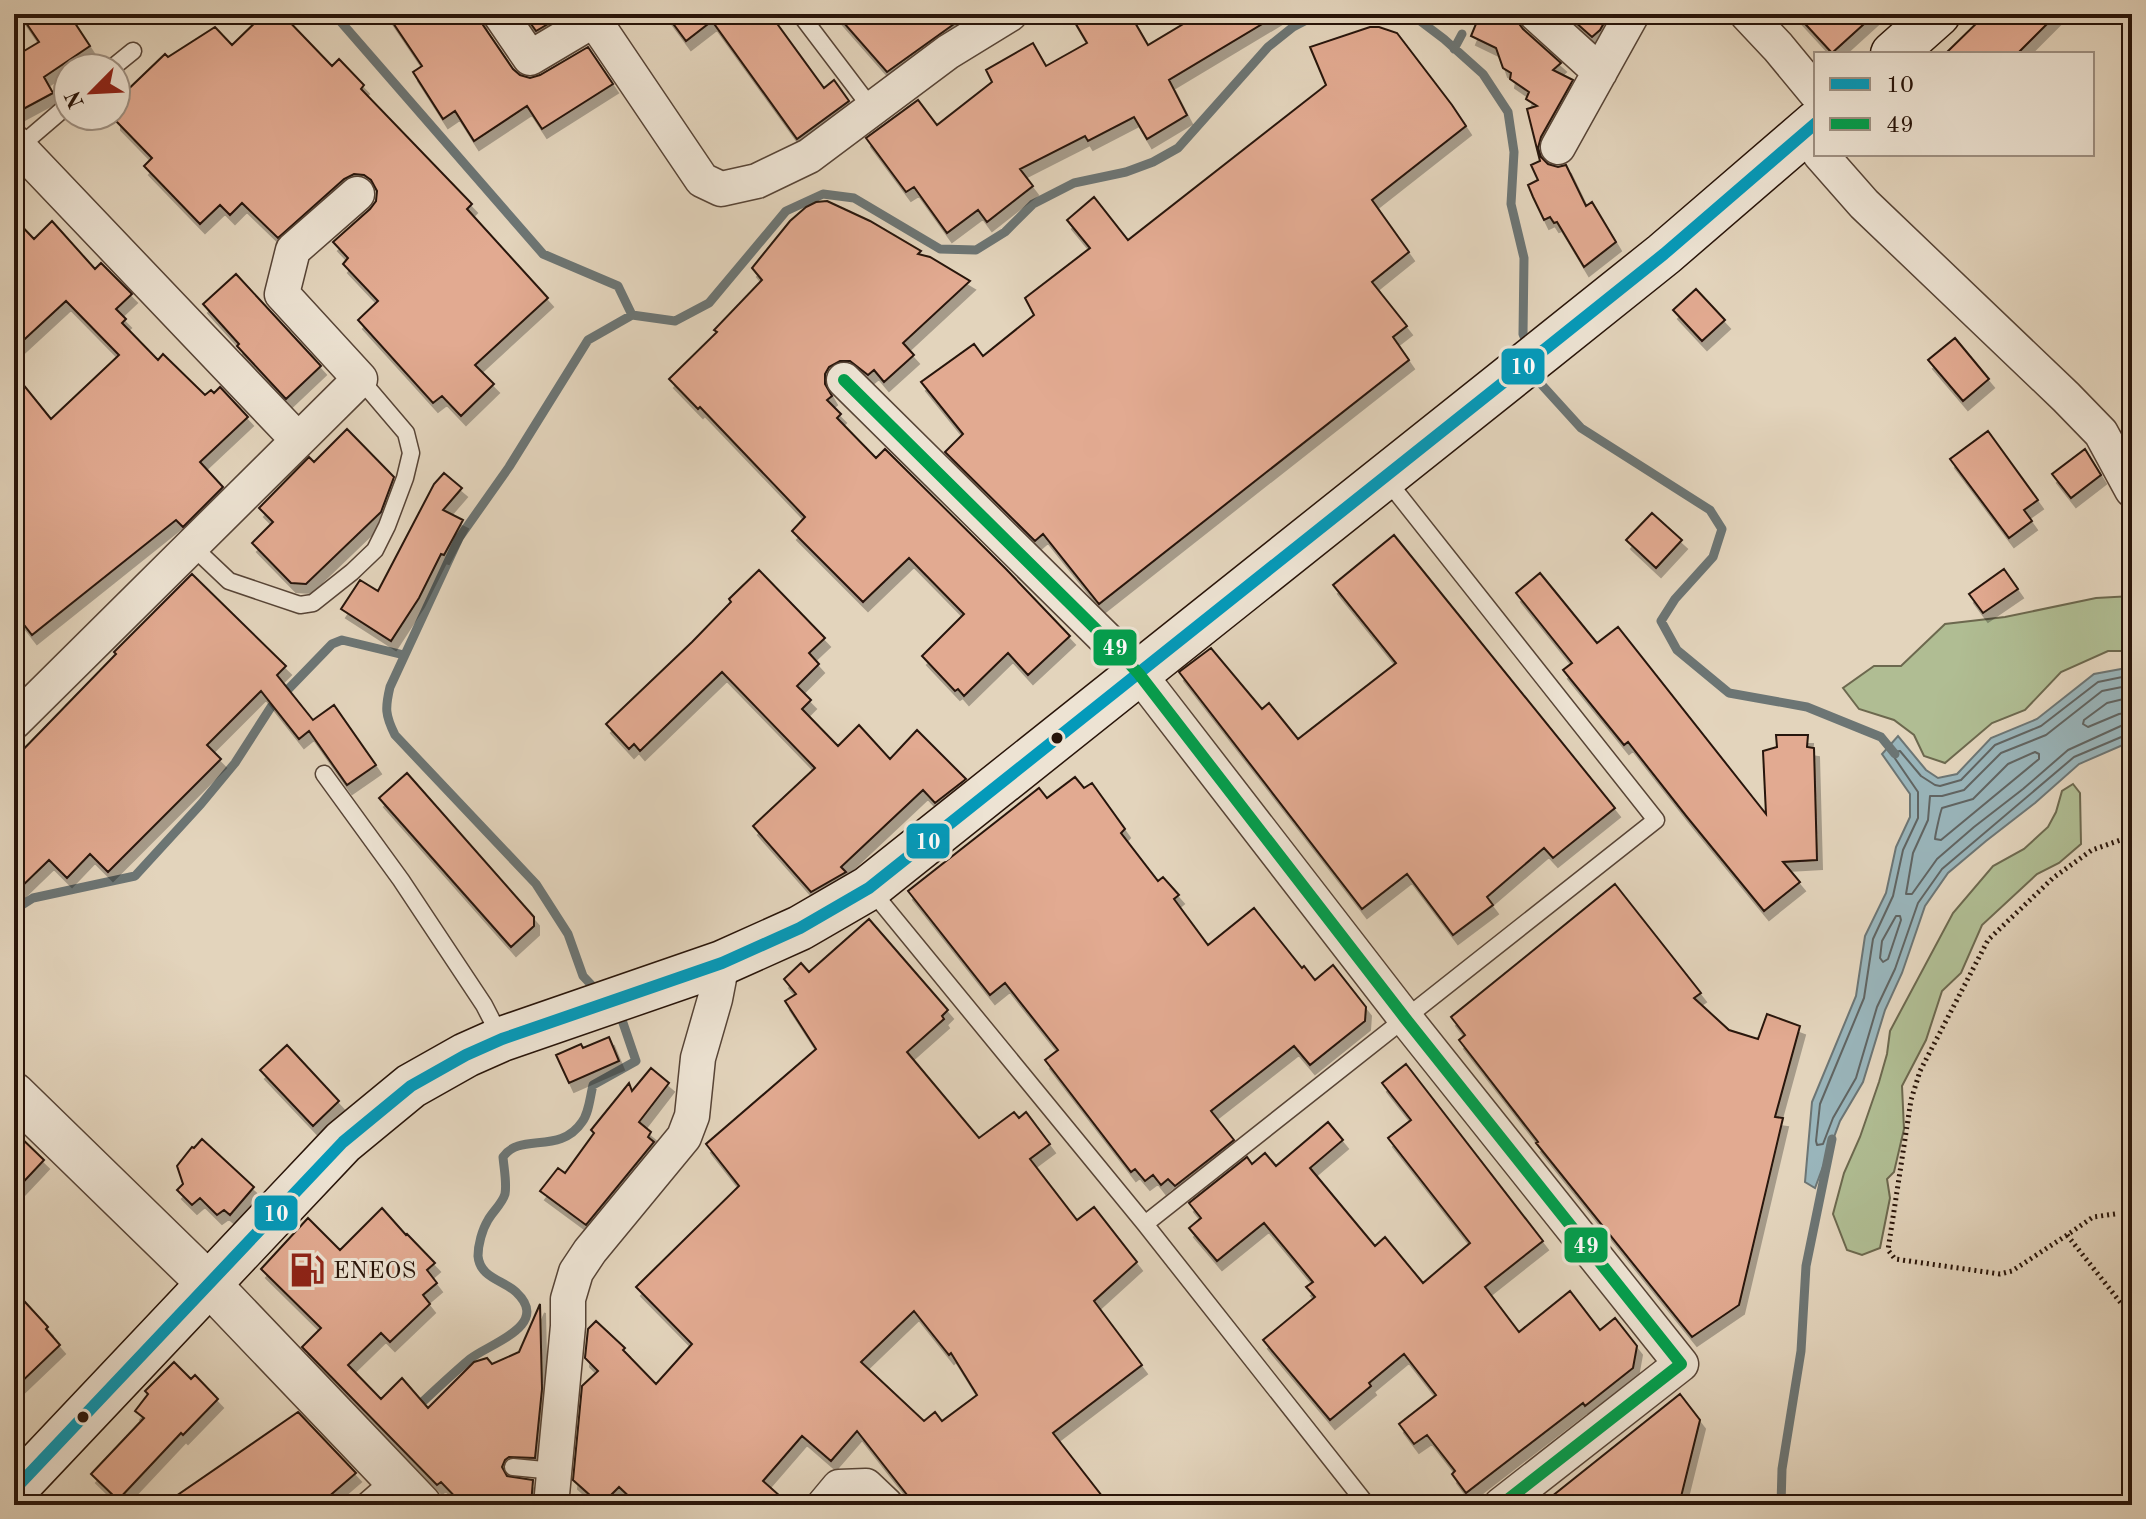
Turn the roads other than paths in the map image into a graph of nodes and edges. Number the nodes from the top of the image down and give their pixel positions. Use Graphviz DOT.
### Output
graph roads {
  1 [pos="500,14"];
  2 [pos="800,14"];
  3 [pos="1010,14"];
  4 [pos="1536,14"];
  5 [pos="1632,14"];
  6 [pos="1747,14"];
  7 [pos="1938,14"];
  8 [pos="1895,52"];
  9 [pos="1600,72"];
  10 [pos="1814,91"];
  11 [pos="872,109"];
  12 [pos="52,117"];
  13 [pos="1814,140"];
  14 [pos="16,144"];
  15 [pos="1558,147"];
  16 [pos="1826,156"];
  17 [pos="357,194"];
  18 [pos="360,379"];
  19 [pos="844,380"];
  20 [pos="298,440"];
  21 [pos="1384,476"];
  22 [pos="2132,490"];
  23 [pos="192,546"];
  24 [pos="1139,674"];
  25 [pos="14,722"];
  26 [pos="324,774"];
  27 [pos="869,888"];
  28 [pos="722,963"];
  29 [pos="1405,1018"];
  30 [pos="502,1039"];
  31 [pos="14,1094"];
  32 [pos="1145,1224"];
  33 [pos="208,1283"];
  34 [pos="513,1467"];
  35 [pos="554,1471"];
  36 [pos="14,1490"];
  37 [pos="407,1491"];
  38 [pos="361,1505"];
  39 [pos="551,1505"];
  40 [pos="824,1505"];
  41 [pos="886,1505"];
  42 [pos="1367,1505"];
  43 [pos="1501,1505"];
  1 -- 11 [label="street"];
  2 -- 11 [label="lane"];
  3 -- 11 [label="street"];
  4 -- 9 [label="street"];
  5 -- 9 [label="street"];
  6 -- 10 [label="street"];
  7 -- 8 [label="main road"];
  9 -- 15 [label="street"];
  12 -- 14 [label="lane"];
  13 -- 21 [label="main road"];
  14 -- 20 [label="street"];
  16 -- 22 [label="street"];
  17 -- 18 [label="street"];
  18 -- 20 [label="street"];
  18 -- 23 [label="lane"];
  19 -- 24 [label="street"];
  20 -- 23 [label="street"];
  21 -- 24 [label="main road"];
  21 -- 29 [label="lane"];
  23 -- 25 [label="street"];
  24 -- 27 [label="main road"];
  24 -- 29 [label="street"];
  26 -- 30 [label="lane"];
  27 -- 28 [label="main road"];
  27 -- 32 [label="lane"];
  28 -- 30 [label="main road"];
  28 -- 35 [label="street"];
  29 -- 32 [label="lane"];
  29 -- 43 [label="street"];
  30 -- 33 [label="main road"];
  31 -- 33 [label="street"];
  32 -- 42 [label="lane"];
  33 -- 36 [label="main road"];
  33 -- 37 [label="street"];
  34 -- 35 [label="lane"];
  35 -- 39 [label="street"];
  37 -- 38 [label="lane"];
  40 -- 41 [label="street"];
}
